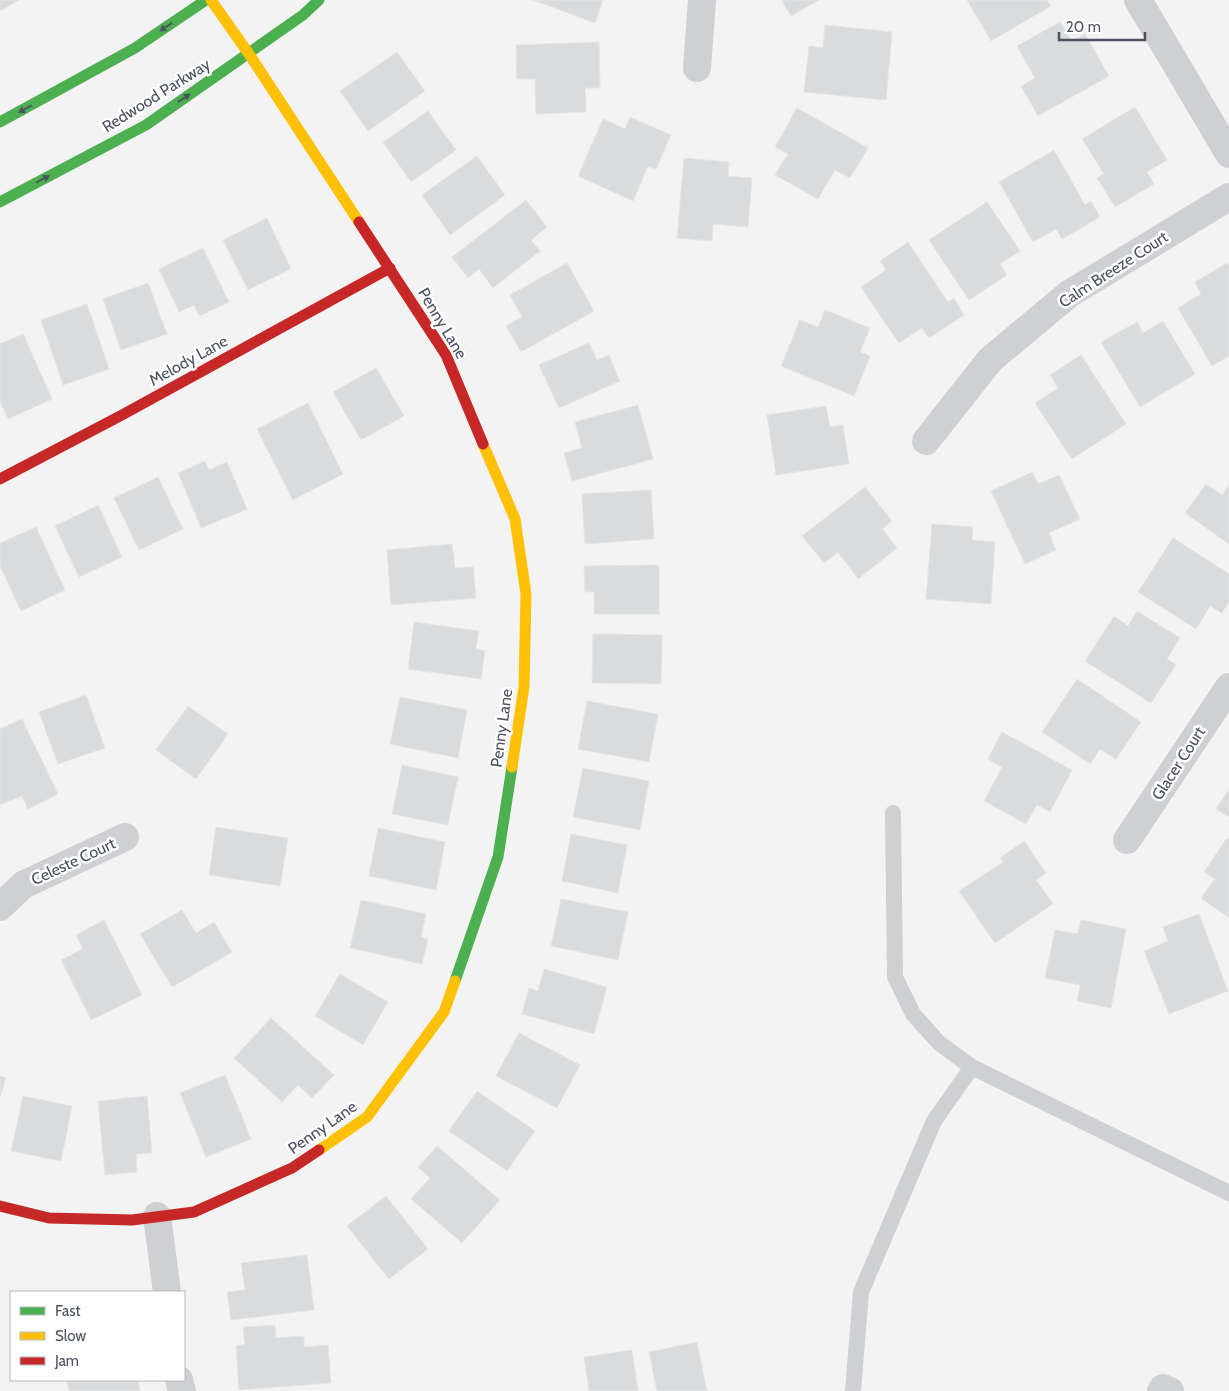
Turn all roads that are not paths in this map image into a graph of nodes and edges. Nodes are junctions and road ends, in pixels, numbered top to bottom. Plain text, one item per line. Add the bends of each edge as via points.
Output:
1 (206, 0) edge
2 (212, 0) edge
3 (319, 0) edge
4 (702, 0) edge
5 (1138, 0) edge
6 (249, 54) junction
7 (697, 68) dead end
8 (0, 122) edge
9 (1229, 154) edge
10 (1229, 197) edge
11 (0, 202) edge
12 (390, 268) junction
13 (926, 441) dead end
14 (0, 479) edge
15 (1229, 686) edge
16 (893, 813) dead end
17 (125, 837) dead end
18 (1127, 840) dead end
19 (0, 907) edge
20 (972, 1067) junction
21 (1229, 1193) edge
22 (0, 1206) edge
23 (157, 1216) junction
24 (167, 1291) edge
25 (853, 1391) edge

1 -> 8 street via 135,48
2 - 6 street, Penny Lane
3 - 6 street, Redwood Parkway
4 - 7 street
5 - 9 street
11 -> 6 street, Redwood Parkway via 146,125
6 - 12 street, Penny Lane
10 - 13 street, Calm Breeze Court via 1069,294 990,360
12 - 14 street, Melody Lane
12 - 23 street, Penny Lane via 446,355 515,519 526,594 524,687 498,857 444,1012 367,1116 292,1168 194,1212
15 - 18 street, Glacer Court
16 - 20 lane via 895,977 913,1014 939,1043
17 - 19 street, Celeste Court via 23,885
20 - 21 lane
20 - 25 lane via 934,1121 861,1292
22 - 23 street, Penny Lane via 49,1218 132,1220
23 - 24 street

